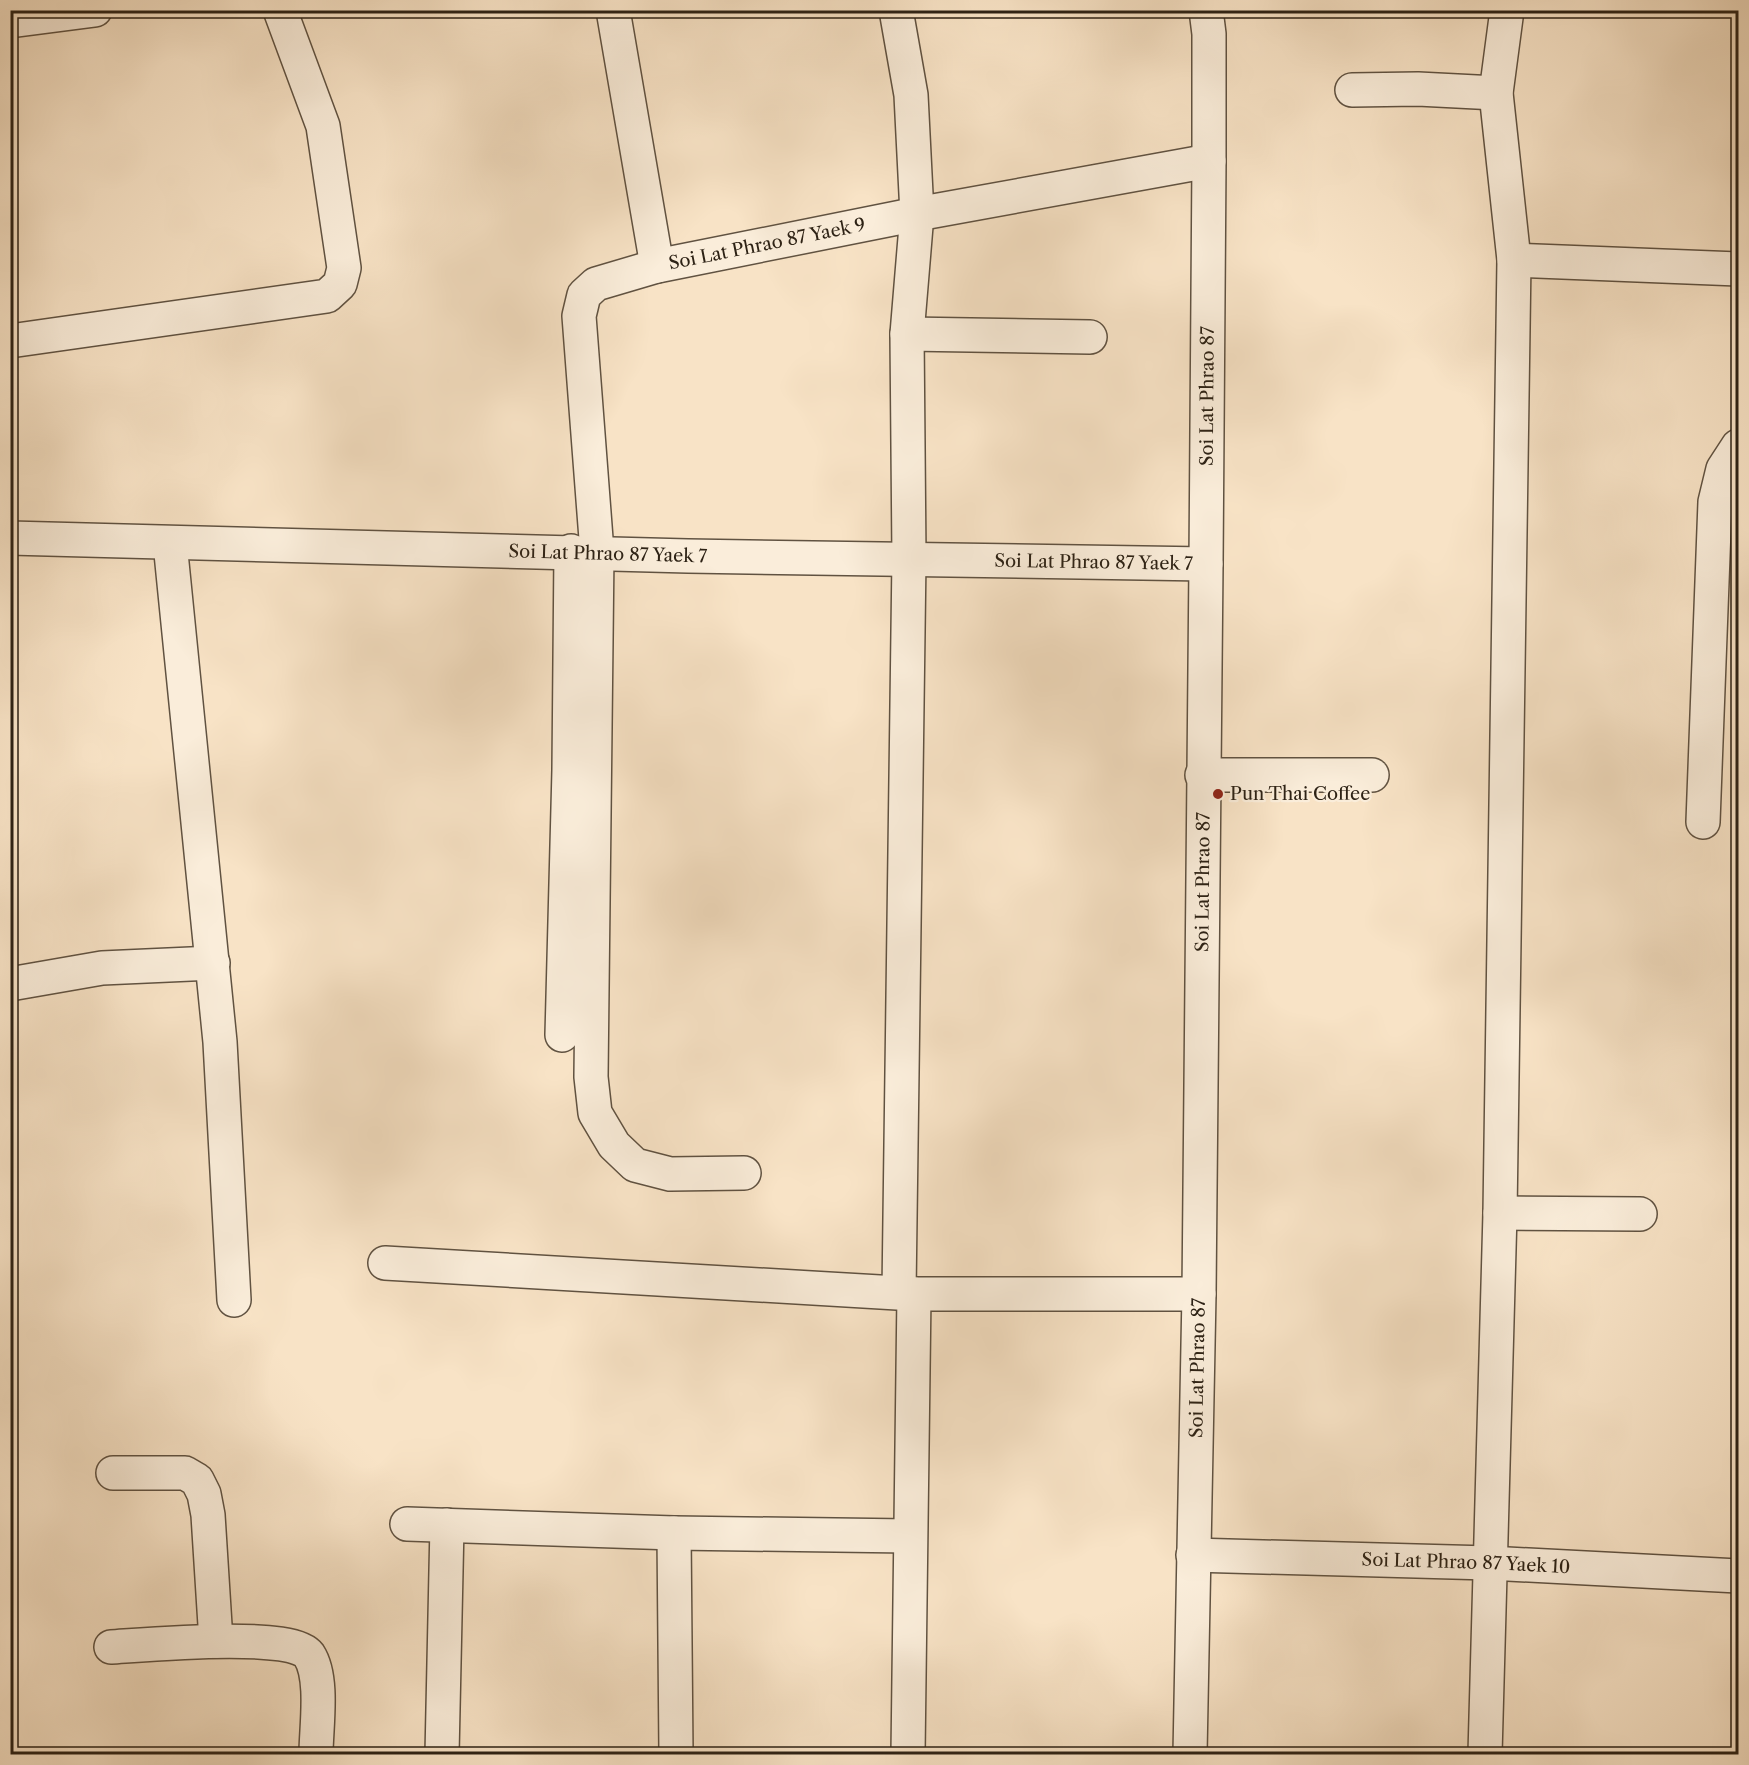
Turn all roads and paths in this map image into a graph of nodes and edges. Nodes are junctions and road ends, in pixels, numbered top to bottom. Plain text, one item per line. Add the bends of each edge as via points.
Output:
1 (94, 10) edge
2 (280, 10) edge
3 (613, 10) edge
4 (896, 10) edge
5 (1206, 10) edge
6 (1507, 10) edge
7 (10, 21) edge
8 (1352, 90) dead end
9 (1496, 93) junction
10 (1209, 161) junction
11 (917, 214) junction
12 (1514, 260) junction
13 (657, 266) junction
14 (1738, 269) edge
15 (907, 334) junction
16 (1090, 337) dead end
17 (10, 341) edge
18 (1738, 446) edge
19 (10, 538) edge
20 (170, 543) junction
21 (584, 551) junction
22 (909, 558) junction
23 (1206, 564) junction
24 (1372, 775) dead end
25 (1202, 776) junction
26 (1703, 822) dead end
27 (213, 963) junction
28 (10, 984) edge
29 (562, 1035) dead end
30 (744, 1173) dead end
31 (1500, 1213) junction
32 (1641, 1214) dead end
33 (385, 1263) dead end
34 (906, 1293) junction
35 (1199, 1294) junction
36 (234, 1300) dead end
37 (113, 1473) dead end
38 (407, 1524) dead end
39 (447, 1525) junction
40 (674, 1533) junction
41 (909, 1536) junction
42 (1193, 1555) junction
43 (1489, 1563) junction
44 (1738, 1576) edge
45 (216, 1641) junction
46 (111, 1647) dead end
47 (316, 1755) edge
48 (442, 1755) edge
49 (676, 1755) edge
50 (908, 1755) edge
51 (1190, 1755) edge
52 (1485, 1755) edge

1 - 7 street
2 - 17 street via 323,126 344,268 340,284 327,296
3 - 13 street
4 - 11 street via 911,95
5 - 10 street, Soi Lat Phrao 87
6 - 9 street
8 - 9 street
9 - 12 street
10 - 11 street, Soi Lat Phrao 87 Yaek 9
10 - 23 street, Soi Lat Phrao 87
11 - 13 street, Soi Lat Phrao 87 Yaek 9
11 - 15 street
12 - 14 street
12 - 31 street
13 - 21 street, Soi Lat Phrao 87 Yaek 9 via 596,285 584,295 579,316
15 - 16 street
15 - 22 street
18 - 26 street via 1723,469 1715,502
19 - 20 street, Soi Lat Phrao 87 Yaek 7
20 - 21 street, Soi Lat Phrao 87 Yaek 7
20 - 27 street
21 - 22 street, Soi Lat Phrao 87 Yaek 7
21 - 29 street via 569,770
21 - 30 street via 591,1077 595,1113 614,1145 635,1165 670,1174
22 - 23 street, Soi Lat Phrao 87 Yaek 7
22 - 34 street
23 - 25 street, Soi Lat Phrao 87
24 - 25 street
25 - 35 street, Soi Lat Phrao 87
27 - 28 street via 102,968
27 - 36 street
31 - 32 street
31 - 43 street
33 - 34 street
34 - 35 street
34 - 41 street
35 - 42 street, Soi Lat Phrao 87
37 - 45 street via 184,1473 197,1480 208,1515
38 - 39 street
39 - 40 street
39 - 48 street
40 - 41 street
40 - 49 street
41 - 50 street
42 - 43 street, Soi Lat Phrao 87 Yaek 10
42 - 51 street, Soi Lat Phrao 87
43 - 44 street, Soi Lat Phrao 87 Yaek 10
43 - 52 street
45 - 46 street
45 - 47 street via 289,1644 307,1652 314,1665 317,1688

